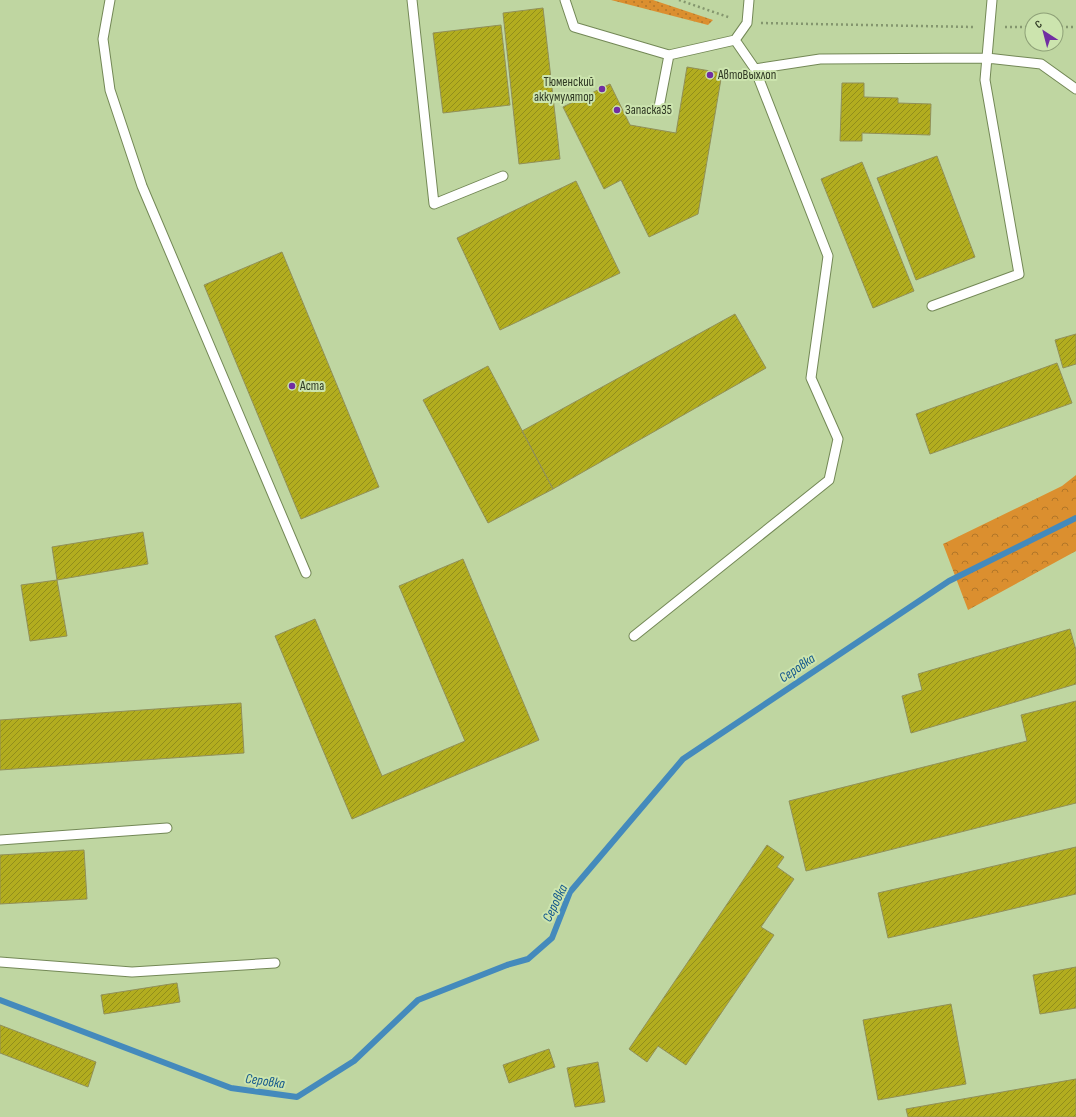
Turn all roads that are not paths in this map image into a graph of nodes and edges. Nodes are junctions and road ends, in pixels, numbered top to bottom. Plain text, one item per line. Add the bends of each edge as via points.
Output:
1 (110, 0) edge
2 (412, 0) edge
3 (565, 0) edge
4 (749, 0) edge
5 (992, 0) edge
6 (734, 40) junction
7 (669, 55) junction
8 (987, 58) junction
9 (755, 69) junction
10 (1076, 89) edge
11 (659, 107) dead end
12 (503, 176) dead end
13 (932, 306) dead end
14 (306, 573) dead end
15 (634, 636) dead end
16 (167, 828) dead end
17 (0, 840) edge
18 (0, 962) edge
19 (275, 963) dead end

1 - 14 lane via 103,39 110,90 142,186
2 - 12 lane via 434,204
3 - 7 lane via 574,27
4 - 6 lane via 747,23
5 - 8 lane
6 - 7 lane
6 - 9 lane
7 - 11 lane
8 - 9 lane via 820,58
8 - 10 lane via 1042,64
8 - 13 lane via 985,80 1019,274
9 - 15 lane via 828,256 811,378 838,438 829,480
16 - 17 lane
18 - 19 lane via 132,972

